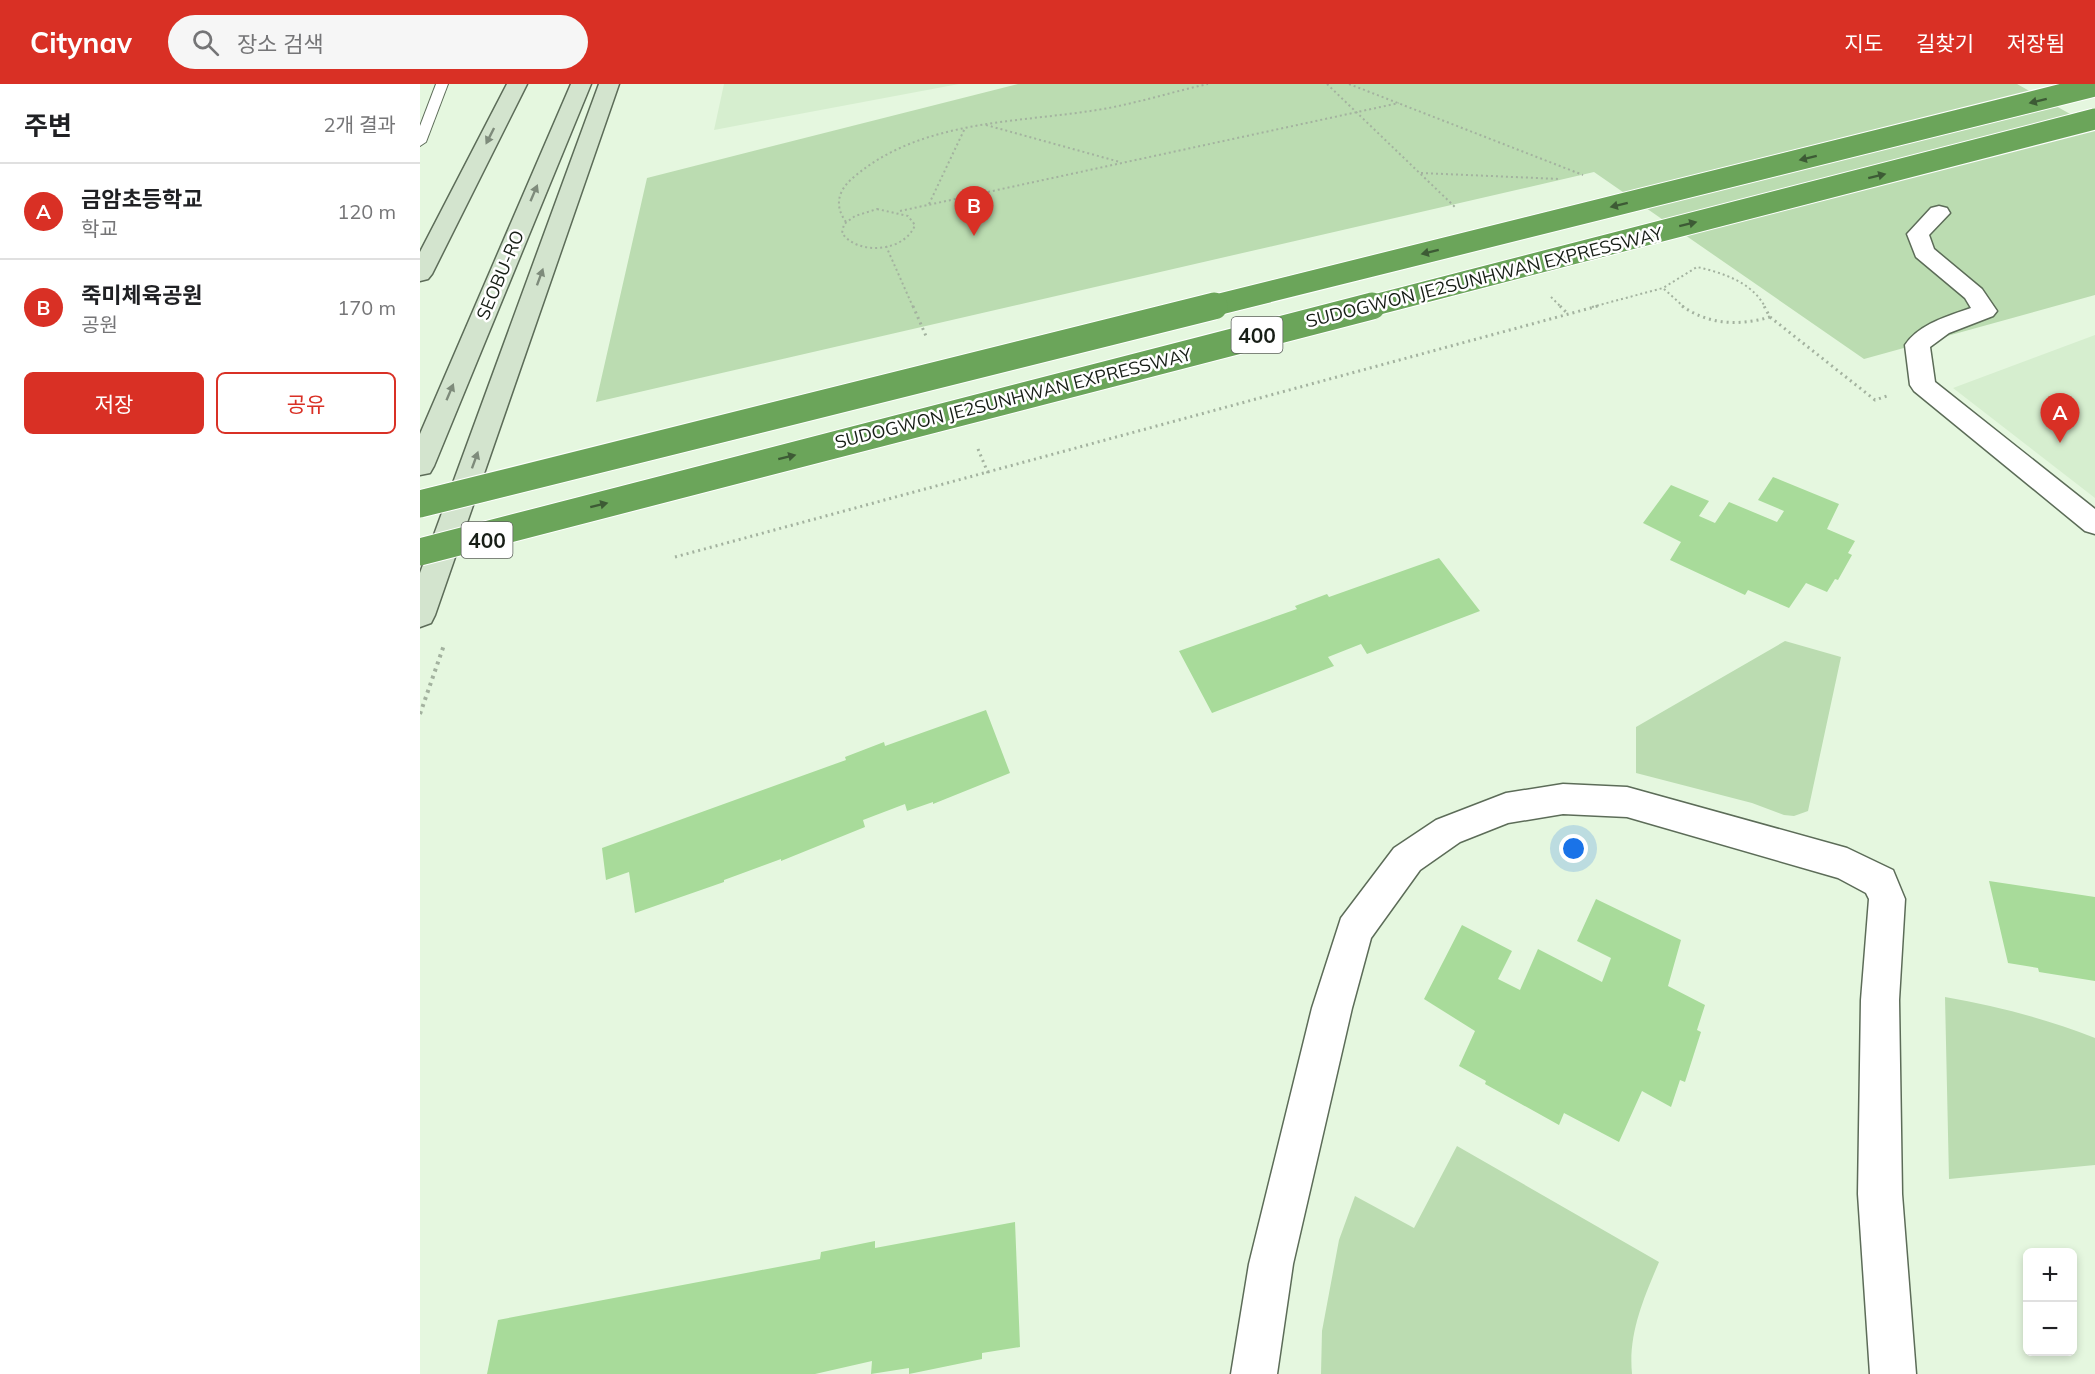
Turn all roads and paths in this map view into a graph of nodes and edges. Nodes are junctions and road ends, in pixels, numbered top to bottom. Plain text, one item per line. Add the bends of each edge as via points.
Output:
1 (442, 84) edge
2 (517, 84) edge
3 (581, 84) edge
4 (609, 84) edge
5 (1208, 84) edge
6 (1327, 84) edge
7 (1349, 84) edge
8 (2095, 86) edge
9 (1399, 103) junction
10 (1357, 113) junction
11 (2095, 119) edge
12 (982, 124) junction
13 (965, 128) junction
14 (420, 142) edge
15 (1122, 163) junction
16 (1420, 173) junction
17 (1588, 176) dead end
18 (1563, 179) dead end
19 (929, 204) junction
20 (900, 210) junction
21 (1939, 213) dead end
22 (1463, 214) dead end
23 (846, 222) junction
24 (420, 274) edge
25 (1663, 288) junction
26 (1550, 297) dead end
27 (1568, 313) junction
28 (1770, 317) junction
29 (1923, 385) junction
30 (420, 466) edge
31 (420, 504) edge
32 (554, 517) junction
33 (2095, 524) edge
34 (420, 552) edge
35 (675, 557) dead end
36 (420, 564) edge
37 (420, 615) edge
38 (1254, 1374) edge
39 (1893, 1374) edge

1 - 14 lane
2 -> 24 main road
30 -> 3 main road, SEOBU-RO
37 -> 4 main road
5 - 12 path via 1138,103
6 - 10 path
7 - 9 path
8 -> 31 highway, SUDOGWON JE2SUNHWAN EXPRESSWAY / 400, bridge
9 - 10 path
9 - 17 path
10 - 15 path
10 - 16 path
32 -> 11 highway, SUDOGWON JE2SUNHWAN EXPRESSWAY / 400, bridge
12 - 13 path
12 - 15 path
13 - 19 path
13 - 23 path via 901,148 853,176 838,198 838,213
15 - 19 path
16 - 18 path
16 - 22 path
19 - 20 path
20 - 23 path via 877,209
20 - 23 path via 913,219 914,225 906,238 886,246 862,248 845,241 842,229
21 - 29 street via 1918,234 1924,252 1974,294 1985,311 1940,328 1917,345
25 - 27 path
25 - 28 path via 1682,307 1707,319 1750,323
25 - 28 path via 1697,267 1718,271 1750,289
26 - 27 path
27 - 35 path
28 - 29 path via 1875,400
29 - 33 street
32 - 34 highway, SUDOGWON JE2SUNHWAN EXPRESSWAY / 400, bridge
32 - 36 highway, 400, bridge
38 - 39 street via 1271,1264 1354,930 1407,859 1448,831 1506,808 1563,799 1627,802 1848,864 1880,882 1887,899 1880,1000 1880,1194

